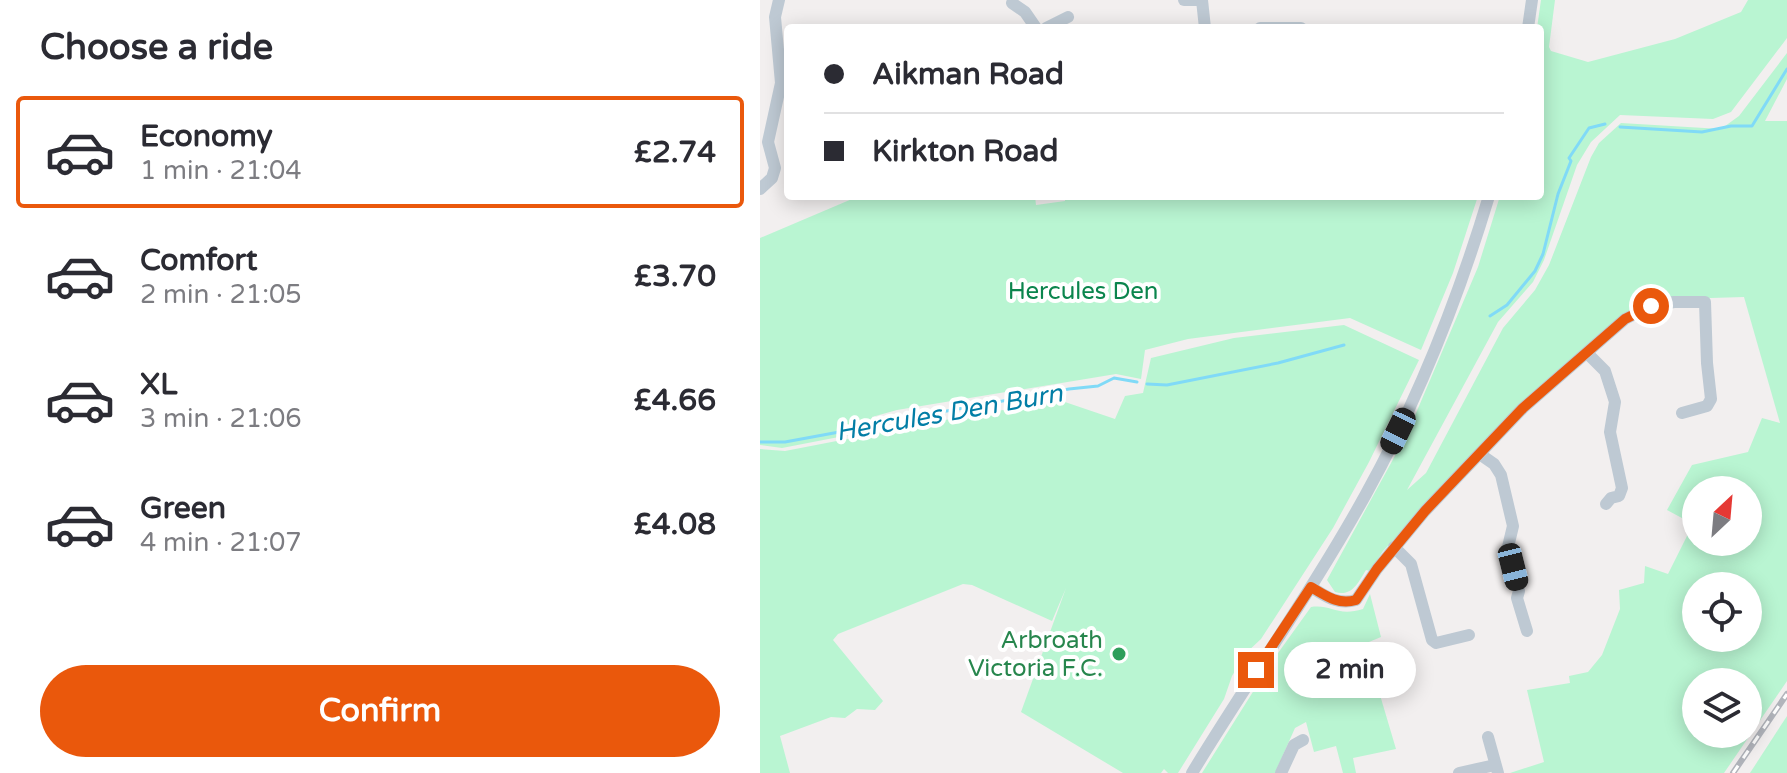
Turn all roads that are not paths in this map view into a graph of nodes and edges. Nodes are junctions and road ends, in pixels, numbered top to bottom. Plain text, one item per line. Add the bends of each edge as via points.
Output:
1 (779, 0) edge
2 (1184, 0) edge
3 (1202, 0) edge
4 (1532, 0) edge
5 (1012, 3) dead end
6 (1068, 17) dead end
7 (1033, 24) edge
8 (1054, 24) edge
9 (1205, 24) edge
10 (1529, 24) edge
11 (783, 42) edge
12 (784, 161) edge
13 (774, 162) junction
14 (760, 189) edge
15 (1488, 200) edge
16 (1587, 353) junction
17 (1682, 413) dead end
18 (1481, 455) junction
19 (1606, 504) dead end
20 (1394, 547) junction
21 (1311, 587) junction
22 (1527, 631) dead end
23 (1469, 635) dead end
24 (1488, 737) dead end
25 (1303, 740) dead end
26 (1496, 769) edge
27 (1454, 771) edge
28 (1192, 773) edge
29 (1281, 773) edge

1 - 11 street via 775,10
2 - 3 street
3 - 9 street
4 - 10 street
5 - 7 street
6 - 8 street
11 - 13 street via 781,83 768,142
12 - 13 street
13 - 14 street via 772,178
15 - 21 street via 1456,297 1398,431
16 - 17 street via 1625,319 1651,306 1705,302 1711,399 1707,406
16 - 18 street via 1523,408
16 - 19 street via 1605,371 1615,402 1610,432 1622,488
18 - 20 street
18 - 22 street via 1501,475 1513,526 1508,547
20 - 21 street via 1356,600 1331,600
20 - 23 street via 1411,564 1432,640
21 - 28 street
24 - 26 street
25 - 29 street via 1294,745
26 - 27 street

